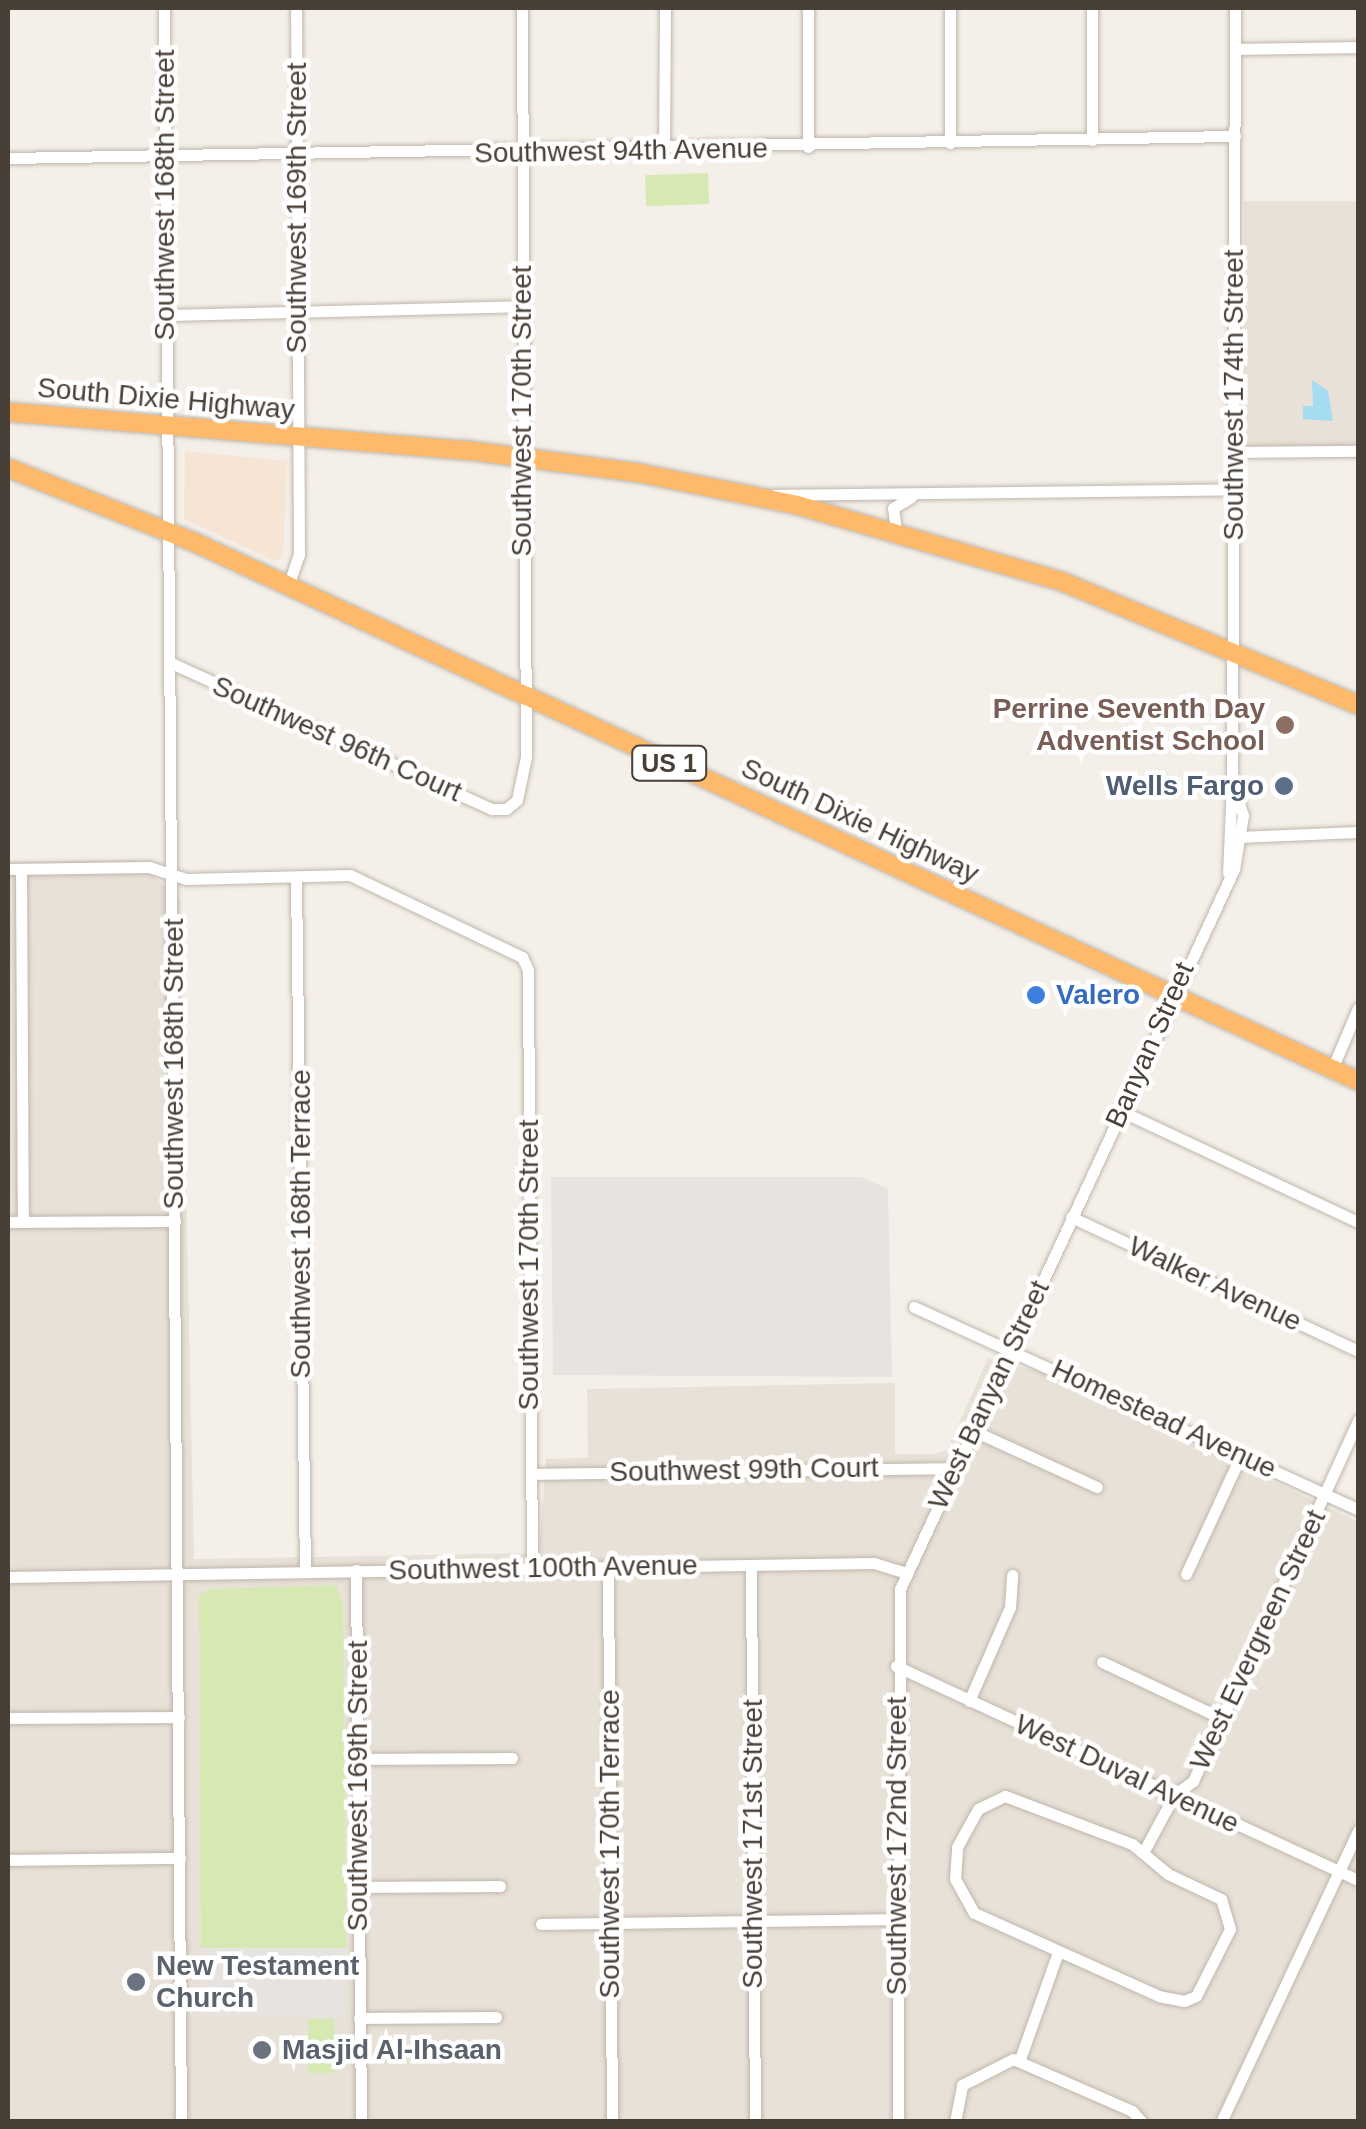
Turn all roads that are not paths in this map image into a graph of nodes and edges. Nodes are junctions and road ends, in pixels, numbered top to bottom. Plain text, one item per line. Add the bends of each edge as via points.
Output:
1 (164, 8) edge
2 (296, 8) edge
3 (522, 8) edge
4 (665, 8) edge
5 (808, 8) edge
6 (950, 8) edge
7 (1092, 8) edge
8 (1235, 8) edge
9 (1358, 46) edge
10 (1235, 49) junction
11 (1235, 136) junction
12 (1092, 140) junction
13 (950, 143) junction
14 (808, 147) junction
15 (664, 150) junction
16 (523, 152) junction
17 (166, 156) junction
18 (296, 156) junction
19 (8, 158) edge
20 (523, 306) junction
21 (299, 312) junction
22 (165, 315) junction
23 (8, 412) edge
24 (166, 430) junction
25 (298, 438) junction
26 (1358, 451) edge
27 (1234, 452) junction
28 (523, 457) junction
29 (8, 468) edge
30 (1234, 489) junction
31 (918, 494) junction
32 (754, 496) junction
33 (166, 530) junction
34 (896, 531) junction
35 (288, 586) junction
36 (1233, 649) junction
37 (169, 662) junction
38 (524, 695) junction
39 (1358, 705) edge
40 (1232, 783) junction
41 (506, 809) joint
42 (1358, 832) edge
43 (1242, 836) junction
44 (1226, 838) junction
45 (14, 869) edge
46 (1228, 873) junction
47 (173, 875) junction
48 (296, 878) junction
49 (1172, 995) junction
50 (1358, 1008) edge
51 (1332, 1069) junction
52 (1358, 1081) edge
53 (1121, 1111) junction
54 (1071, 1217) junction
55 (175, 1221) junction
56 (8, 1222) edge
57 (24, 1222) junction
58 (1358, 1222) edge
59 (914, 1307) dead end
60 (1010, 1349) junction
61 (1358, 1351) edge
62 (1358, 1422) edge
63 (974, 1431) junction
64 (1242, 1455) junction
65 (957, 1468) junction
66 (531, 1474) junction
67 (1097, 1487) dead end
68 (1325, 1494) junction
69 (1358, 1509) edge
70 (532, 1566) junction
71 (608, 1566) junction
72 (751, 1566) junction
73 (356, 1570) junction
74 (305, 1571) junction
75 (907, 1573) junction
76 (177, 1574) junction
77 (1186, 1574) dead end
78 (1012, 1575) dead end
79 (8, 1577) edge
80 (1102, 1662) dead end
81 (896, 1666) junction
82 (968, 1701) junction
83 (179, 1717) junction
84 (8, 1718) edge
85 (1223, 1719) junction
86 (512, 1758) dead end
87 (357, 1759) junction
88 (1174, 1795) junction
89 (1358, 1831) edge
90 (1144, 1851) junction
91 (180, 1858) junction
92 (8, 1860) edge
93 (1338, 1872) junction
94 (1358, 1880) edge
95 (500, 1886) dead end
96 (358, 1888) junction
97 (898, 1919) junction
98 (754, 1922) junction
99 (541, 1924) dead end
100 (610, 1924) junction
101 (1058, 1952) junction
102 (496, 2017) dead end
103 (360, 2018) junction
104 (1020, 2060) junction
105 (181, 2122) edge
106 (360, 2122) edge
107 (612, 2122) edge
108 (755, 2122) edge
109 (898, 2122) edge
110 (954, 2122) edge
111 (1142, 2122) edge
112 (1221, 2122) edge

1 - 17 street, Southwest 168th Street
2 - 18 street, Southwest 169th Street
3 - 16 street, Southwest 170th Street
4 - 15 street
5 - 14 street
6 - 13 street
7 - 12 street
8 - 10 street, Southwest 174th Street
9 - 10 street
10 - 11 street, Southwest 174th Street
11 - 12 street, Southwest 94th Avenue
11 - 27 street, Southwest 174th Street
12 - 13 street, Southwest 94th Avenue
13 - 14 street, Southwest 94th Avenue
14 - 15 street, Southwest 94th Avenue
15 - 16 street, Southwest 94th Avenue
16 - 18 street, Southwest 94th Avenue
16 - 20 street, Southwest 170th Street
17 - 18 street, Southwest 94th Avenue
17 - 19 street, Southwest 94th Avenue
17 - 22 street, Southwest 168th Street
18 - 21 street, Southwest 169th Street
20 - 21 street
20 - 28 street, Southwest 170th Street
21 - 22 street
21 - 25 street, Southwest 169th Street
22 - 24 street, Southwest 168th Street
23 - 24 highway, South Dixie Highway
24 - 25 highway, South Dixie Highway
24 - 33 street, Southwest 168th Street
25 - 28 highway, South Dixie Highway
25 - 35 street, Southwest 169th Street via 298,560
26 - 27 street
27 - 30 street, Southwest 174th Street
28 - 32 highway, South Dixie Highway
28 - 38 street, Southwest 170th Street
29 - 33 highway, South Dixie Highway / US 1
30 - 31 street
30 - 36 street, Southwest 174th Street
31 - 32 street
31 - 34 street via 893,508
32 - 34 highway, South Dixie Highway
33 - 35 highway, South Dixie Highway / US 1
33 - 37 street, Southwest 168th Street
34 - 36 highway, South Dixie Highway via 1063,582
35 - 38 highway, South Dixie Highway / US 1
36 - 39 highway, South Dixie Highway
36 - 40 street, Southwest 174th Street
37 - 41 street, Southwest 96th Court via 485,806
37 - 47 street, Southwest 168th Street
38 - 41 street, Southwest 170th Street via 526,757 517,800
38 - 49 highway, South Dixie Highway / US 1
40 - 43 street, Banyan Street via 1242,804
40 - 44 street, Banyan Street
42 - 43 street
43 - 44 street
43 - 46 street, Banyan Street
44 - 46 street, Banyan Street
45 - 47 street via 150,867
45 - 57 street
46 - 49 street, Banyan Street
47 - 48 street
47 - 55 street, Southwest 168th Street
48 - 66 street, Southwest 170th Street via 365,880 513,949 526,964
48 - 74 street, Southwest 168th Terrace
49 - 51 highway, South Dixie Highway / US 1
49 - 53 street, Banyan Street
50 - 51 street
51 - 52 highway, South Dixie Highway / US 1
53 - 54 street, Banyan Street
53 - 58 street
54 - 60 street, West Banyan Street
54 - 61 street, Walker Avenue
55 - 57 street
55 - 76 street, Southwest 168th Street
56 - 57 street
59 - 60 street, Homestead Avenue
60 - 63 street, West Banyan Street
60 - 64 street, Homestead Avenue
62 - 68 street, West Evergreen Street
63 - 65 street, West Banyan Street
63 - 67 street
64 - 68 street, Homestead Avenue
64 - 77 street
65 - 66 street, Southwest 99th Court
65 - 75 street, West Banyan Street
66 - 70 street, Southwest 170th Street
68 - 69 street, Homestead Avenue
68 - 85 street, West Evergreen Street
70 - 71 street, Southwest 100th Avenue
70 - 73 street, Southwest 100th Avenue
71 - 72 street, Southwest 100th Avenue
71 - 100 street, Southwest 170th Terrace
72 - 75 street, Southwest 100th Avenue via 874,1563
72 - 98 street, Southwest 171st Street
73 - 74 street, Southwest 100th Avenue
73 - 87 street, Southwest 169th Street
74 - 76 street, Southwest 100th Avenue
75 - 81 street, Southwest 172nd Street via 898,1600
76 - 79 street, Southwest 100th Avenue
76 - 83 street, Southwest 168th Street
78 - 82 street via 1010,1607
80 - 85 street
81 - 82 street, West Duval Avenue
81 - 97 street, Southwest 172nd Street
82 - 88 street, West Duval Avenue
83 - 84 street
83 - 91 street, Southwest 168th Street
85 - 88 street, West Evergreen Street via 1193,1781
86 - 87 street
87 - 96 street, Southwest 169th Street
88 - 90 street, West Evergreen Street
88 - 93 street, West Duval Avenue
89 - 93 street
90 - 101 street via 1168,1874 1222,1899 1231,1914 1226,1943 1201,1991 1188,2000 1166,1999
90 - 101 street via 1013,1796 986,1803 970,1818 955,1857 964,1901 984,1921
91 - 92 street
91 - 105 street, Southwest 168th Street
93 - 94 street, West Duval Avenue
93 - 112 street
95 - 96 street
96 - 103 street, Southwest 169th Street
97 - 98 street
97 - 109 street, Southwest 172nd Street
98 - 100 street
98 - 108 street, Southwest 171st Street
99 - 100 street
100 - 107 street, Southwest 170th Terrace
101 - 104 street
102 - 103 street
103 - 106 street, Southwest 169th Street
104 - 110 street via 992,2066 962,2085
104 - 111 street

